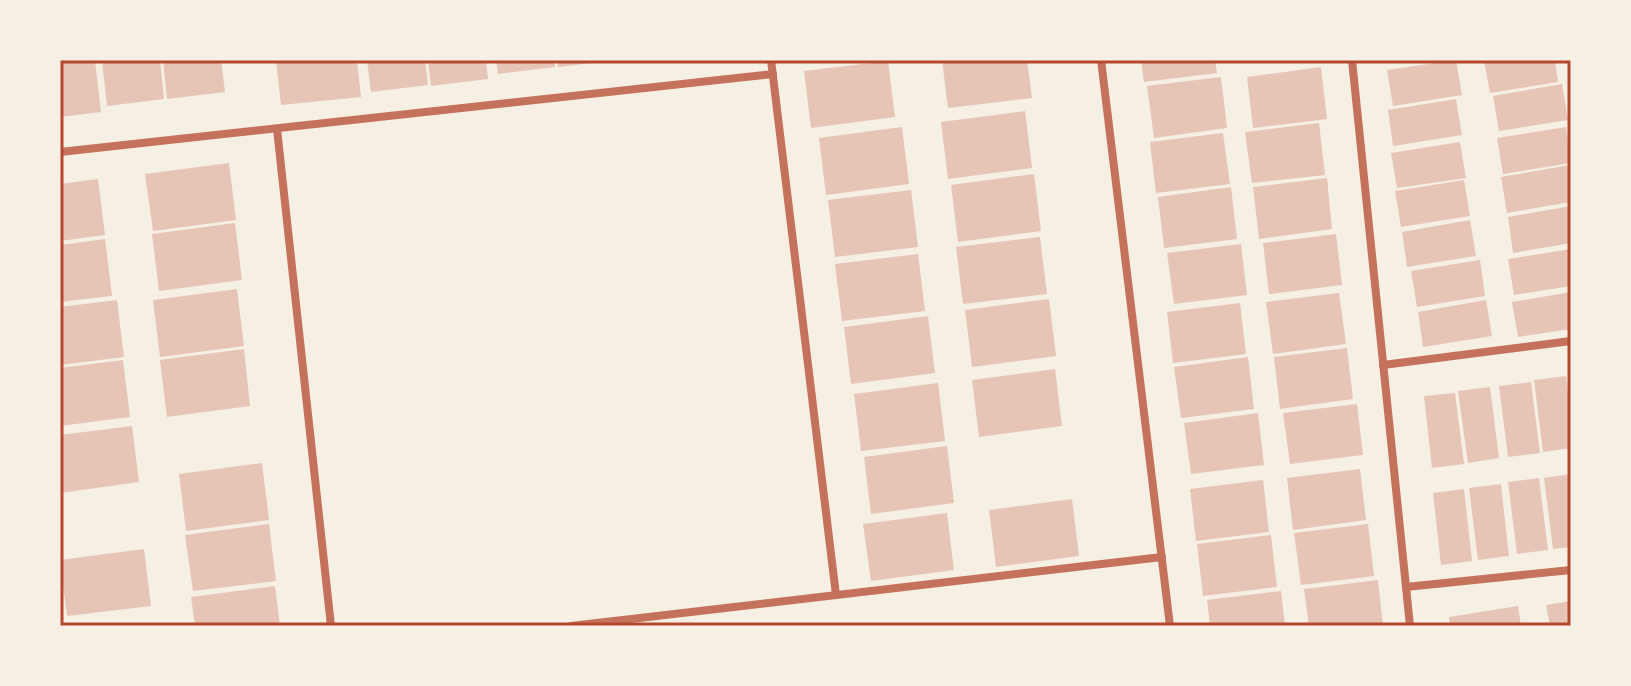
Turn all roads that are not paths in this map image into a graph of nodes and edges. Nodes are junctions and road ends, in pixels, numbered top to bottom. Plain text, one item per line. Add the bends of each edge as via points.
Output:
1 (771, 60) edge
2 (1101, 60) edge
3 (1352, 60) edge
4 (773, 74) junction
5 (277, 129) junction
6 (60, 152) edge
7 (1571, 341) edge
8 (1383, 365) junction
9 (1162, 557) junction
10 (1571, 570) edge
11 (1406, 587) junction
12 (836, 595) junction
13 (331, 626) edge
14 (571, 626) edge
15 (1170, 626) edge
16 (1410, 626) edge

1 - 4 street
2 - 9 street
3 - 8 street
4 - 5 street
4 - 12 street
5 - 6 street
5 - 13 street
7 - 8 street
8 - 11 street
9 - 12 street
9 - 15 street
10 - 11 street
11 - 16 street
12 - 14 street

